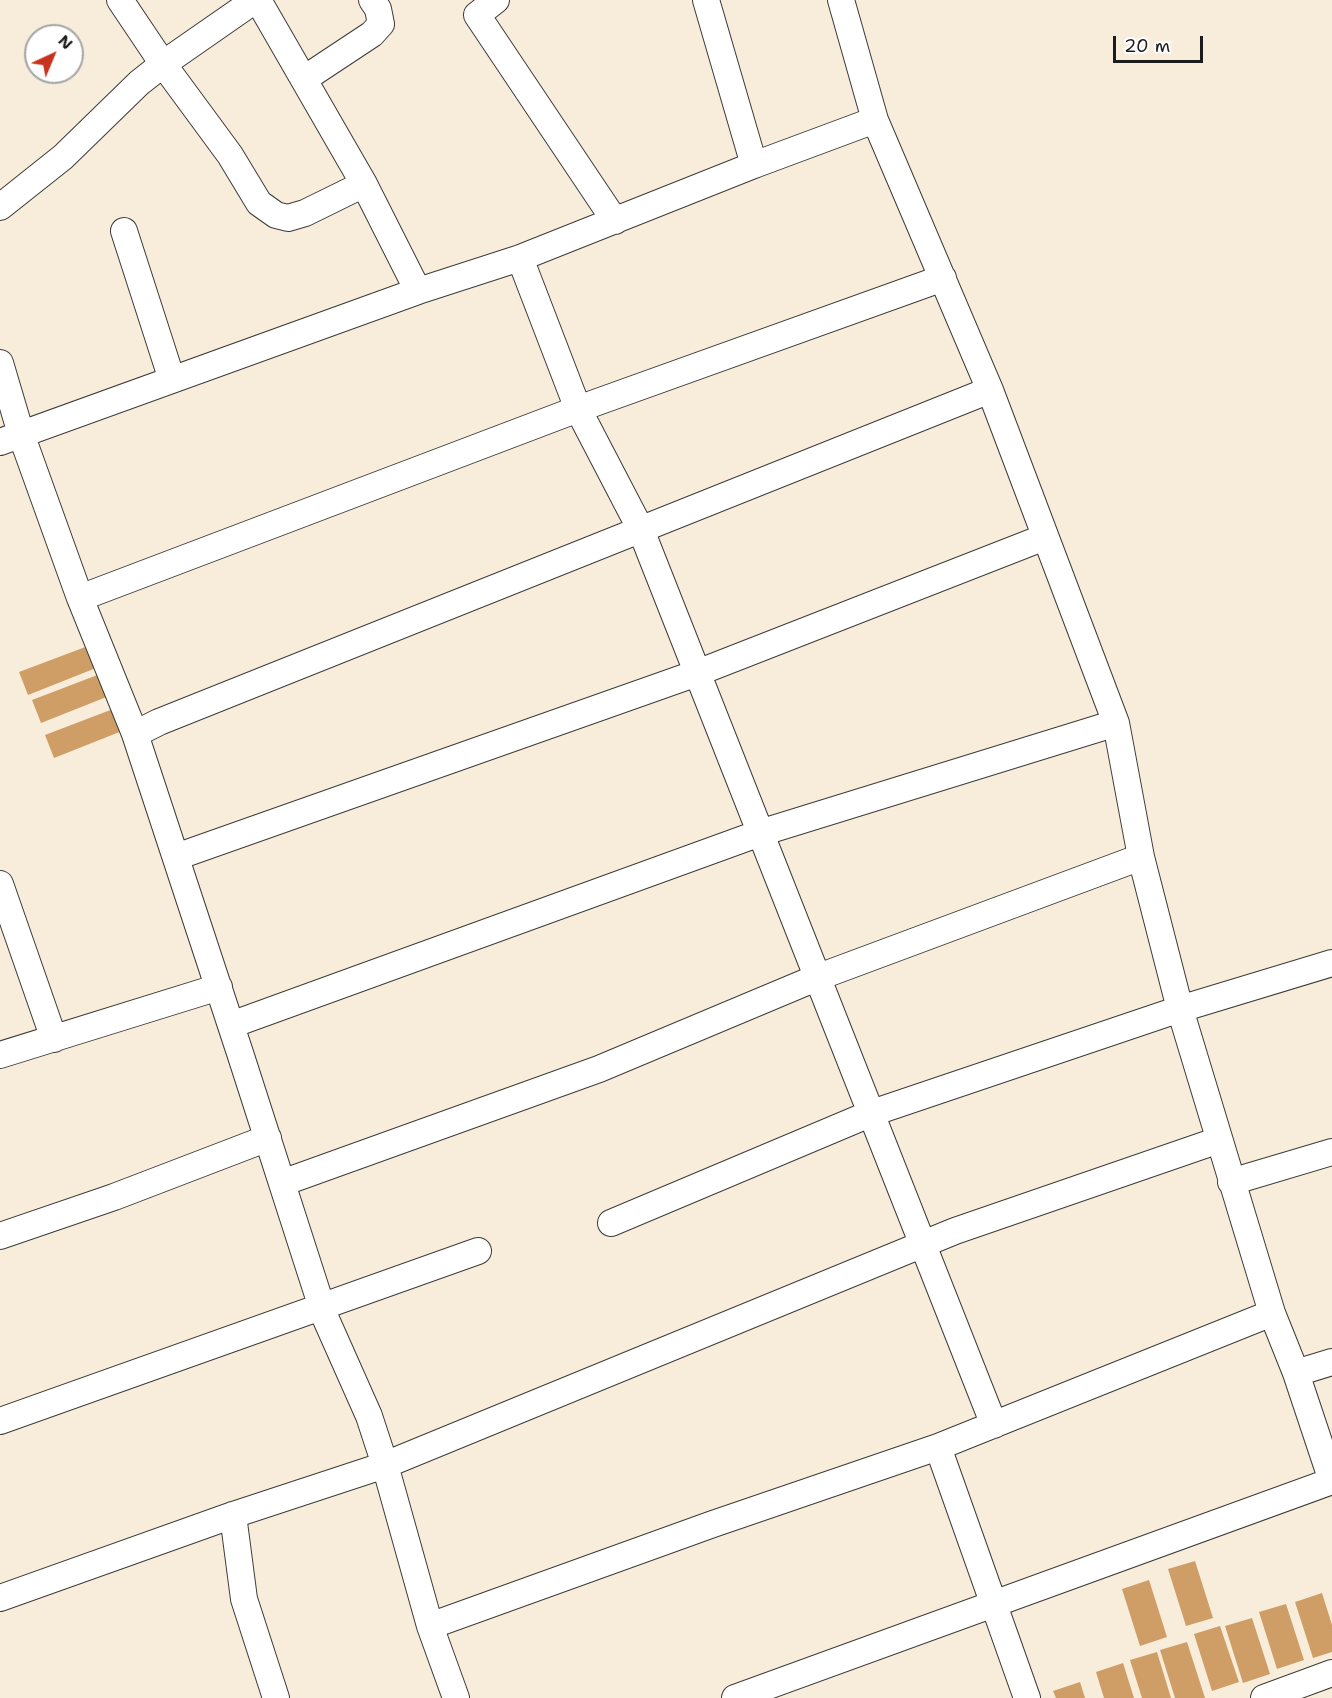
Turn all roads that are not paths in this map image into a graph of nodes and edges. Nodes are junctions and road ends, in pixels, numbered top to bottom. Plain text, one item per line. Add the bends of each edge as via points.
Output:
1 (120, 0) edge
2 (257, 0) edge
3 (372, 0) edge
4 (496, 0) edge
5 (706, 0) edge
6 (841, 0) edge
7 (163, 64) junction
8 (304, 79) junction
9 (875, 120) junction
10 (754, 165) junction
11 (364, 184) junction
12 (0, 207) edge
13 (615, 220) junction
14 (124, 231) dead end
15 (520, 258) junction
16 (942, 278) junction
17 (418, 291) junction
18 (0, 363) edge
19 (172, 380) junction
20 (990, 390) junction
21 (578, 409) junction
22 (11, 438) edge
23 (641, 530) junction
24 (1045, 537) junction
25 (80, 598) junction
26 (697, 673) junction
27 (1116, 723) junction
28 (135, 734) junction
29 (760, 833) junction
30 (176, 857) junction
31 (1141, 857) junction
32 (0, 884) edge
33 (1332, 963) edge
34 (816, 978) junction
35 (219, 987) junction
36 (1180, 1009) junction
37 (231, 1025) junction
38 (54, 1039) junction
39 (0, 1055) edge
40 (872, 1113) junction
41 (268, 1138) junction
42 (1219, 1140) junction
43 (1332, 1152) edge
44 (1231, 1182) junction
45 (282, 1183) junction
46 (611, 1223) dead end
47 (0, 1236) edge
48 (922, 1246) junction
49 (478, 1251) dead end
50 (321, 1306) junction
51 (1272, 1313) junction
52 (1332, 1362) edge
53 (1296, 1372) junction
54 (0, 1421) edge
55 (994, 1425) junction
56 (938, 1447) junction
57 (386, 1465) junction
58 (1332, 1481) edge
59 (233, 1515) junction
60 (0, 1598) edge
61 (993, 1604) junction
62 (430, 1626) junction
63 (1332, 1673) edge
64 (276, 1698) edge
65 (456, 1698) edge
66 (735, 1698) edge
67 (1027, 1698) edge
68 (1264, 1698) edge

1 - 7 street
2 - 7 street
2 - 8 street
3 - 8 street via 381,24 377,29
4 - 13 street via 477,15
5 - 10 street
6 - 9 street
7 - 11 street via 230,155 259,203 276,215 288,219
7 - 12 street via 63,158
8 - 11 street
9 - 10 street
9 - 16 street
10 - 13 street
11 - 17 street
13 - 15 street
14 - 19 street
15 - 17 street
15 - 21 street
16 - 20 street
16 - 21 street
17 - 19 street
18 - 22 street
19 - 22 street
20 - 23 street
20 - 24 street
21 - 23 street
21 - 25 street
22 - 25 street
23 - 26 street
23 - 28 street
24 - 26 street
24 - 27 street
25 - 28 street
26 - 29 street
26 - 30 street
27 - 29 street
27 - 31 street
28 - 30 street
29 - 34 street
29 - 37 street
30 - 35 street
31 - 34 street
31 - 36 street
32 - 38 street
33 - 36 street
34 - 40 street
34 - 45 street via 599,1069
35 - 37 street
35 - 38 street
36 - 40 street
36 - 42 street
37 - 41 street
38 - 39 street
40 - 46 street
40 - 48 street
41 - 45 street
41 - 47 street
42 - 44 street
42 - 48 street via 955,1231
43 - 44 street
44 - 51 street
45 - 50 street
48 - 55 street
48 - 57 street
49 - 50 street
50 - 54 street
50 - 57 street
51 - 53 street
51 - 55 street
52 - 53 street
53 - 58 street
55 - 56 street
56 - 61 street
56 - 62 street
57 - 59 street
57 - 62 street
58 - 61 street
59 - 60 street
59 - 64 street via 244,1599
61 - 66 street
61 - 67 street
62 - 65 street
63 - 68 street

